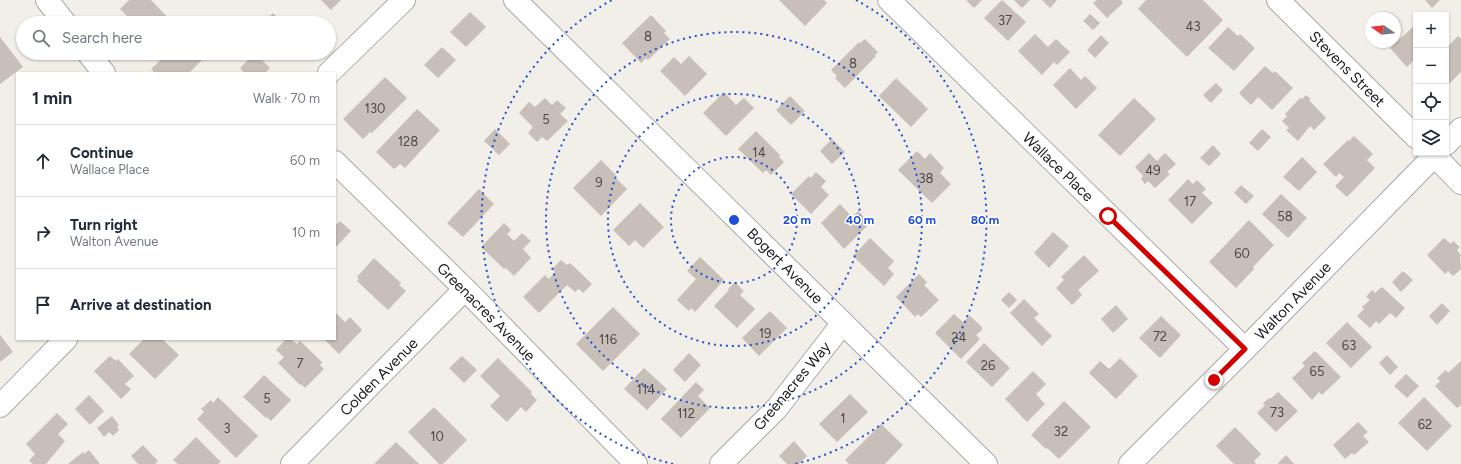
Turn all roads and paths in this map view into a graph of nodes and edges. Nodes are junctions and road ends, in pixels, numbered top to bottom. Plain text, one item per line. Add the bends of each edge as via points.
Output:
1 (47, 0) edge
2 (404, 0) edge
3 (515, 0) edge
4 (888, 0) edge
5 (1278, 0) edge
6 (60, 16) edge
7 (94, 60) edge
8 (103, 72) edge
9 (330, 72) edge
10 (1461, 129) edge
11 (1413, 135) edge
12 (1449, 140) edge
13 (1433, 156) edge
14 (1440, 156) edge
15 (336, 163) edge
16 (1461, 183) edge
17 (465, 289) junction
18 (843, 323) junction
19 (65, 340) edge
20 (1245, 349) junction
21 (0, 406) edge
22 (296, 463) edge
23 (636, 464) edge
24 (721, 464) edge
25 (986, 464) edge
26 (1130, 464) edge

1 - 6 street
2 - 9 street
3 - 18 street, Bogert Avenue
4 - 20 street, Wallace Place
5 - 11 street, Stevens Street
7 - 8 street
10 - 12 street, Walton Avenue
13 - 20 street, Walton Avenue
14 - 16 street
15 - 17 street, Greenacres Avenue
17 - 22 street, Colden Avenue
17 - 23 street, Greenacres Avenue
18 - 24 street, Greenacres Way via 777,408
18 - 25 street, Bogert Avenue
19 - 21 street
20 - 26 street, Walton Avenue

